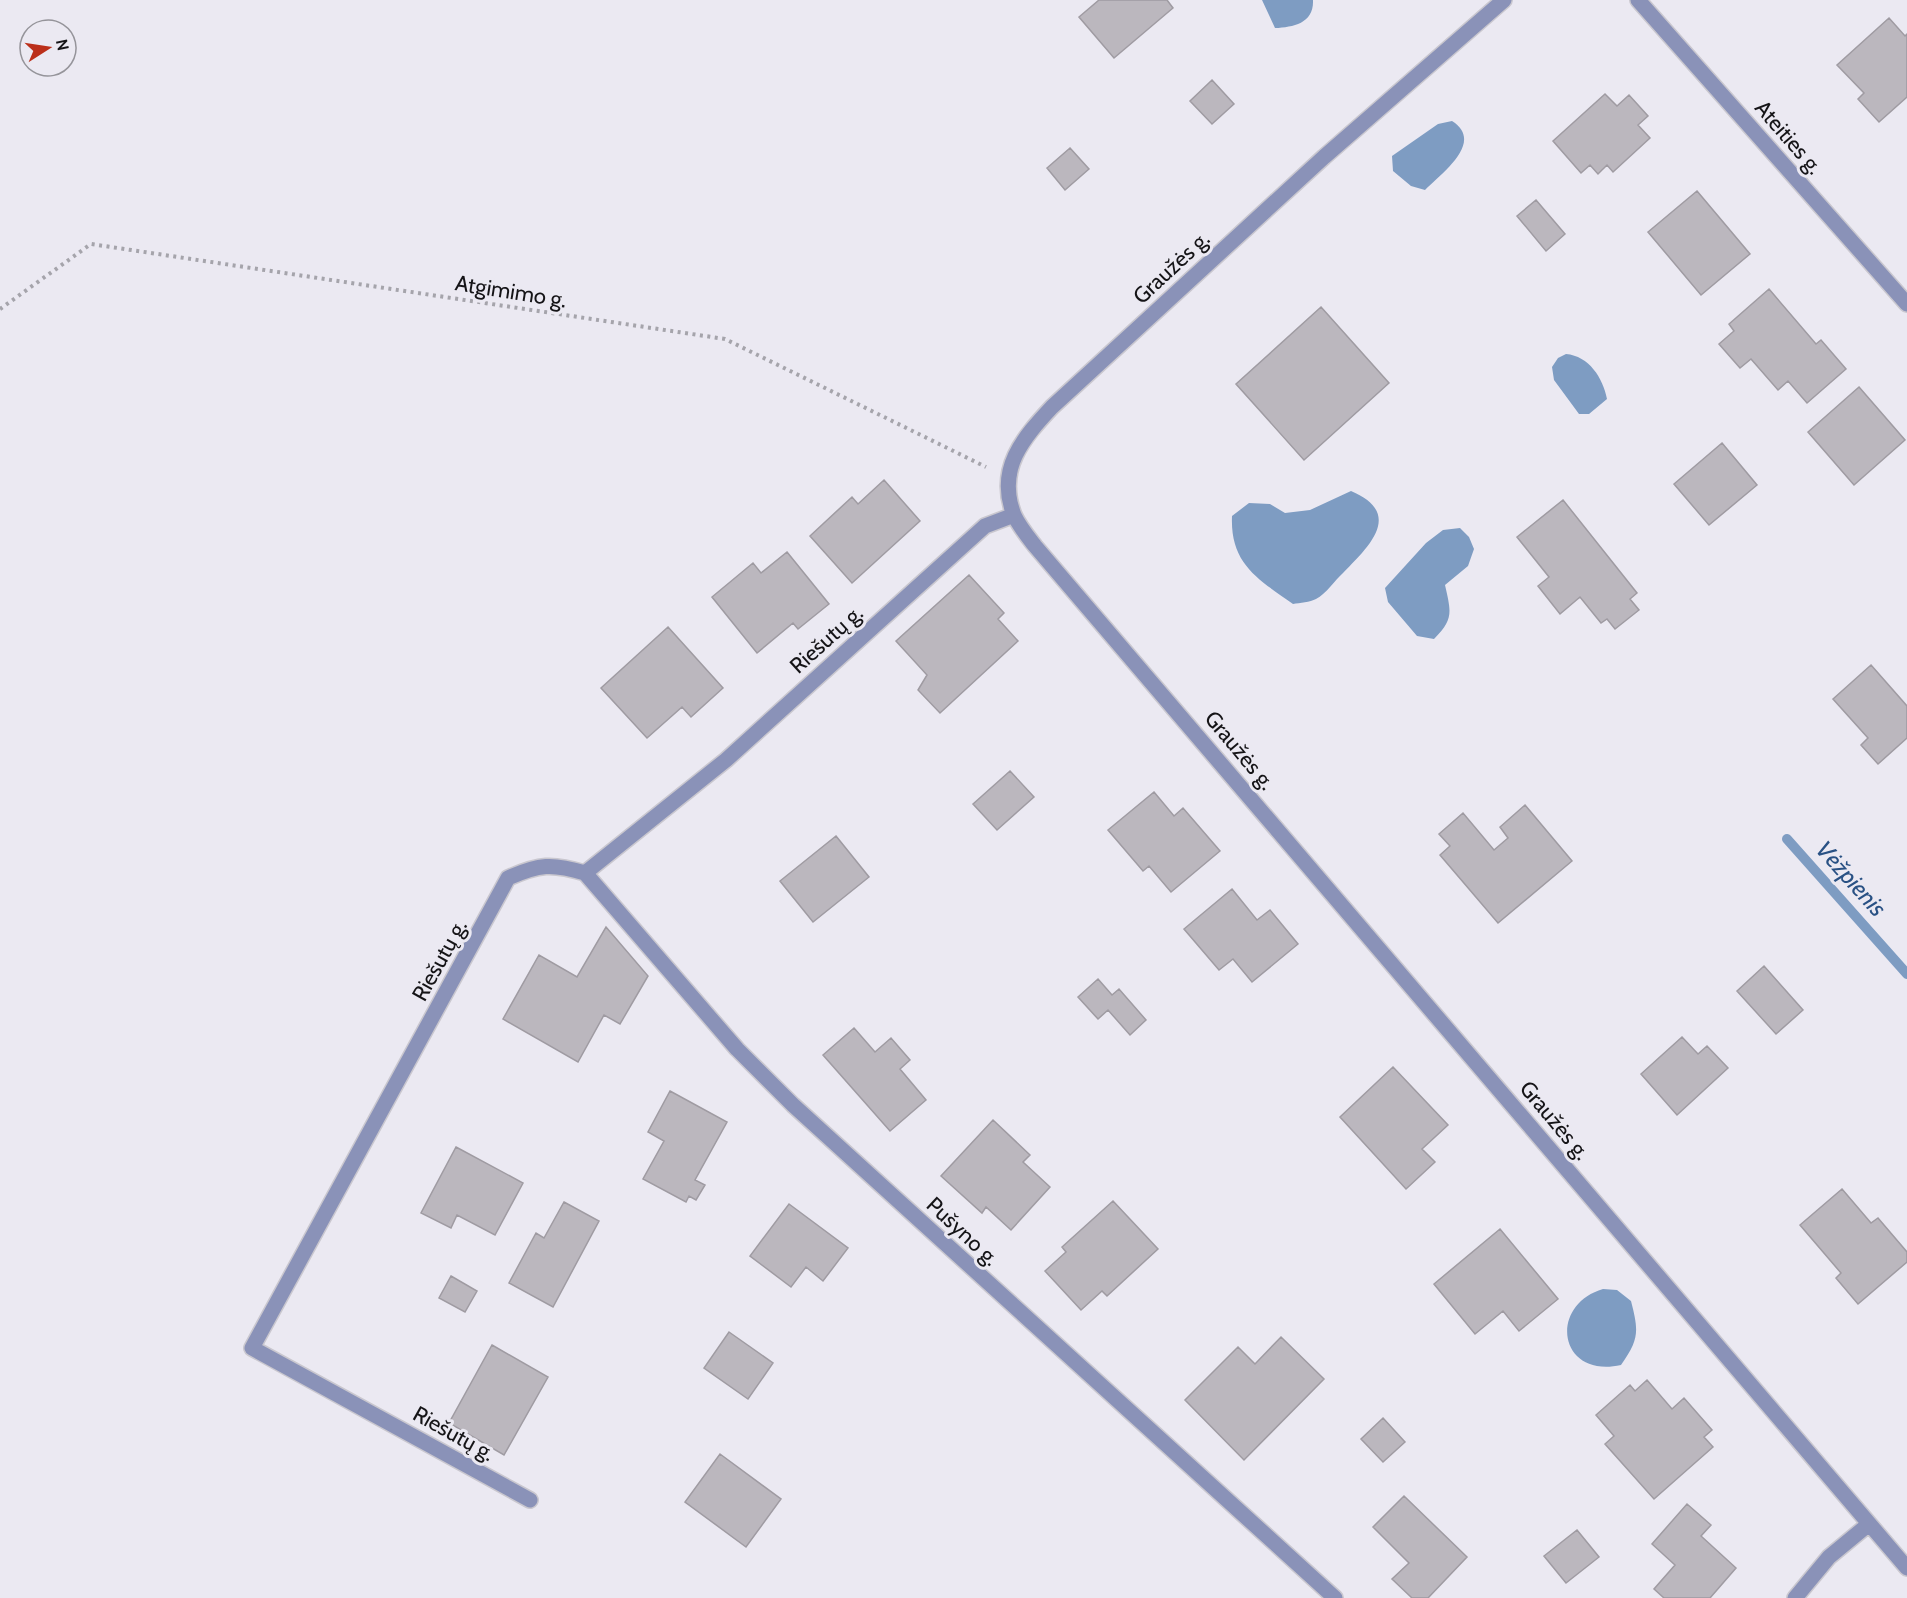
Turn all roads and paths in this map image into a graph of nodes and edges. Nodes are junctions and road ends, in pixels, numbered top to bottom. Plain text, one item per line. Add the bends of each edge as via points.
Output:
1 (1504, 0) edge
2 (1638, 0) edge
3 (1907, 304) edge
4 (0, 309) edge
5 (1008, 477) junction
6 (1014, 514) junction
7 (585, 873) junction
8 (530, 1500) dead end
9 (1869, 1524) junction
10 (1907, 1568) edge
11 (1335, 1598) edge
12 (1795, 1598) edge

1 - 5 street, Graužės g. via 1324,157 1052,407 1025,437
2 - 3 street, Ateities g.
4 - 5 path, Atgimimo g. via 91,244 725,339
5 - 6 street, Graužės g.
6 - 7 street, Riešutų g. via 985,526 726,760
6 - 9 street, Graužės g. via 1042,555
7 - 8 street, Riešutų g. via 558,865 532,867 508,878 252,1348
7 - 11 street, Pušyno g. via 737,1049 793,1105
9 - 10 street, Graužės g.
9 - 12 street via 1829,1557

